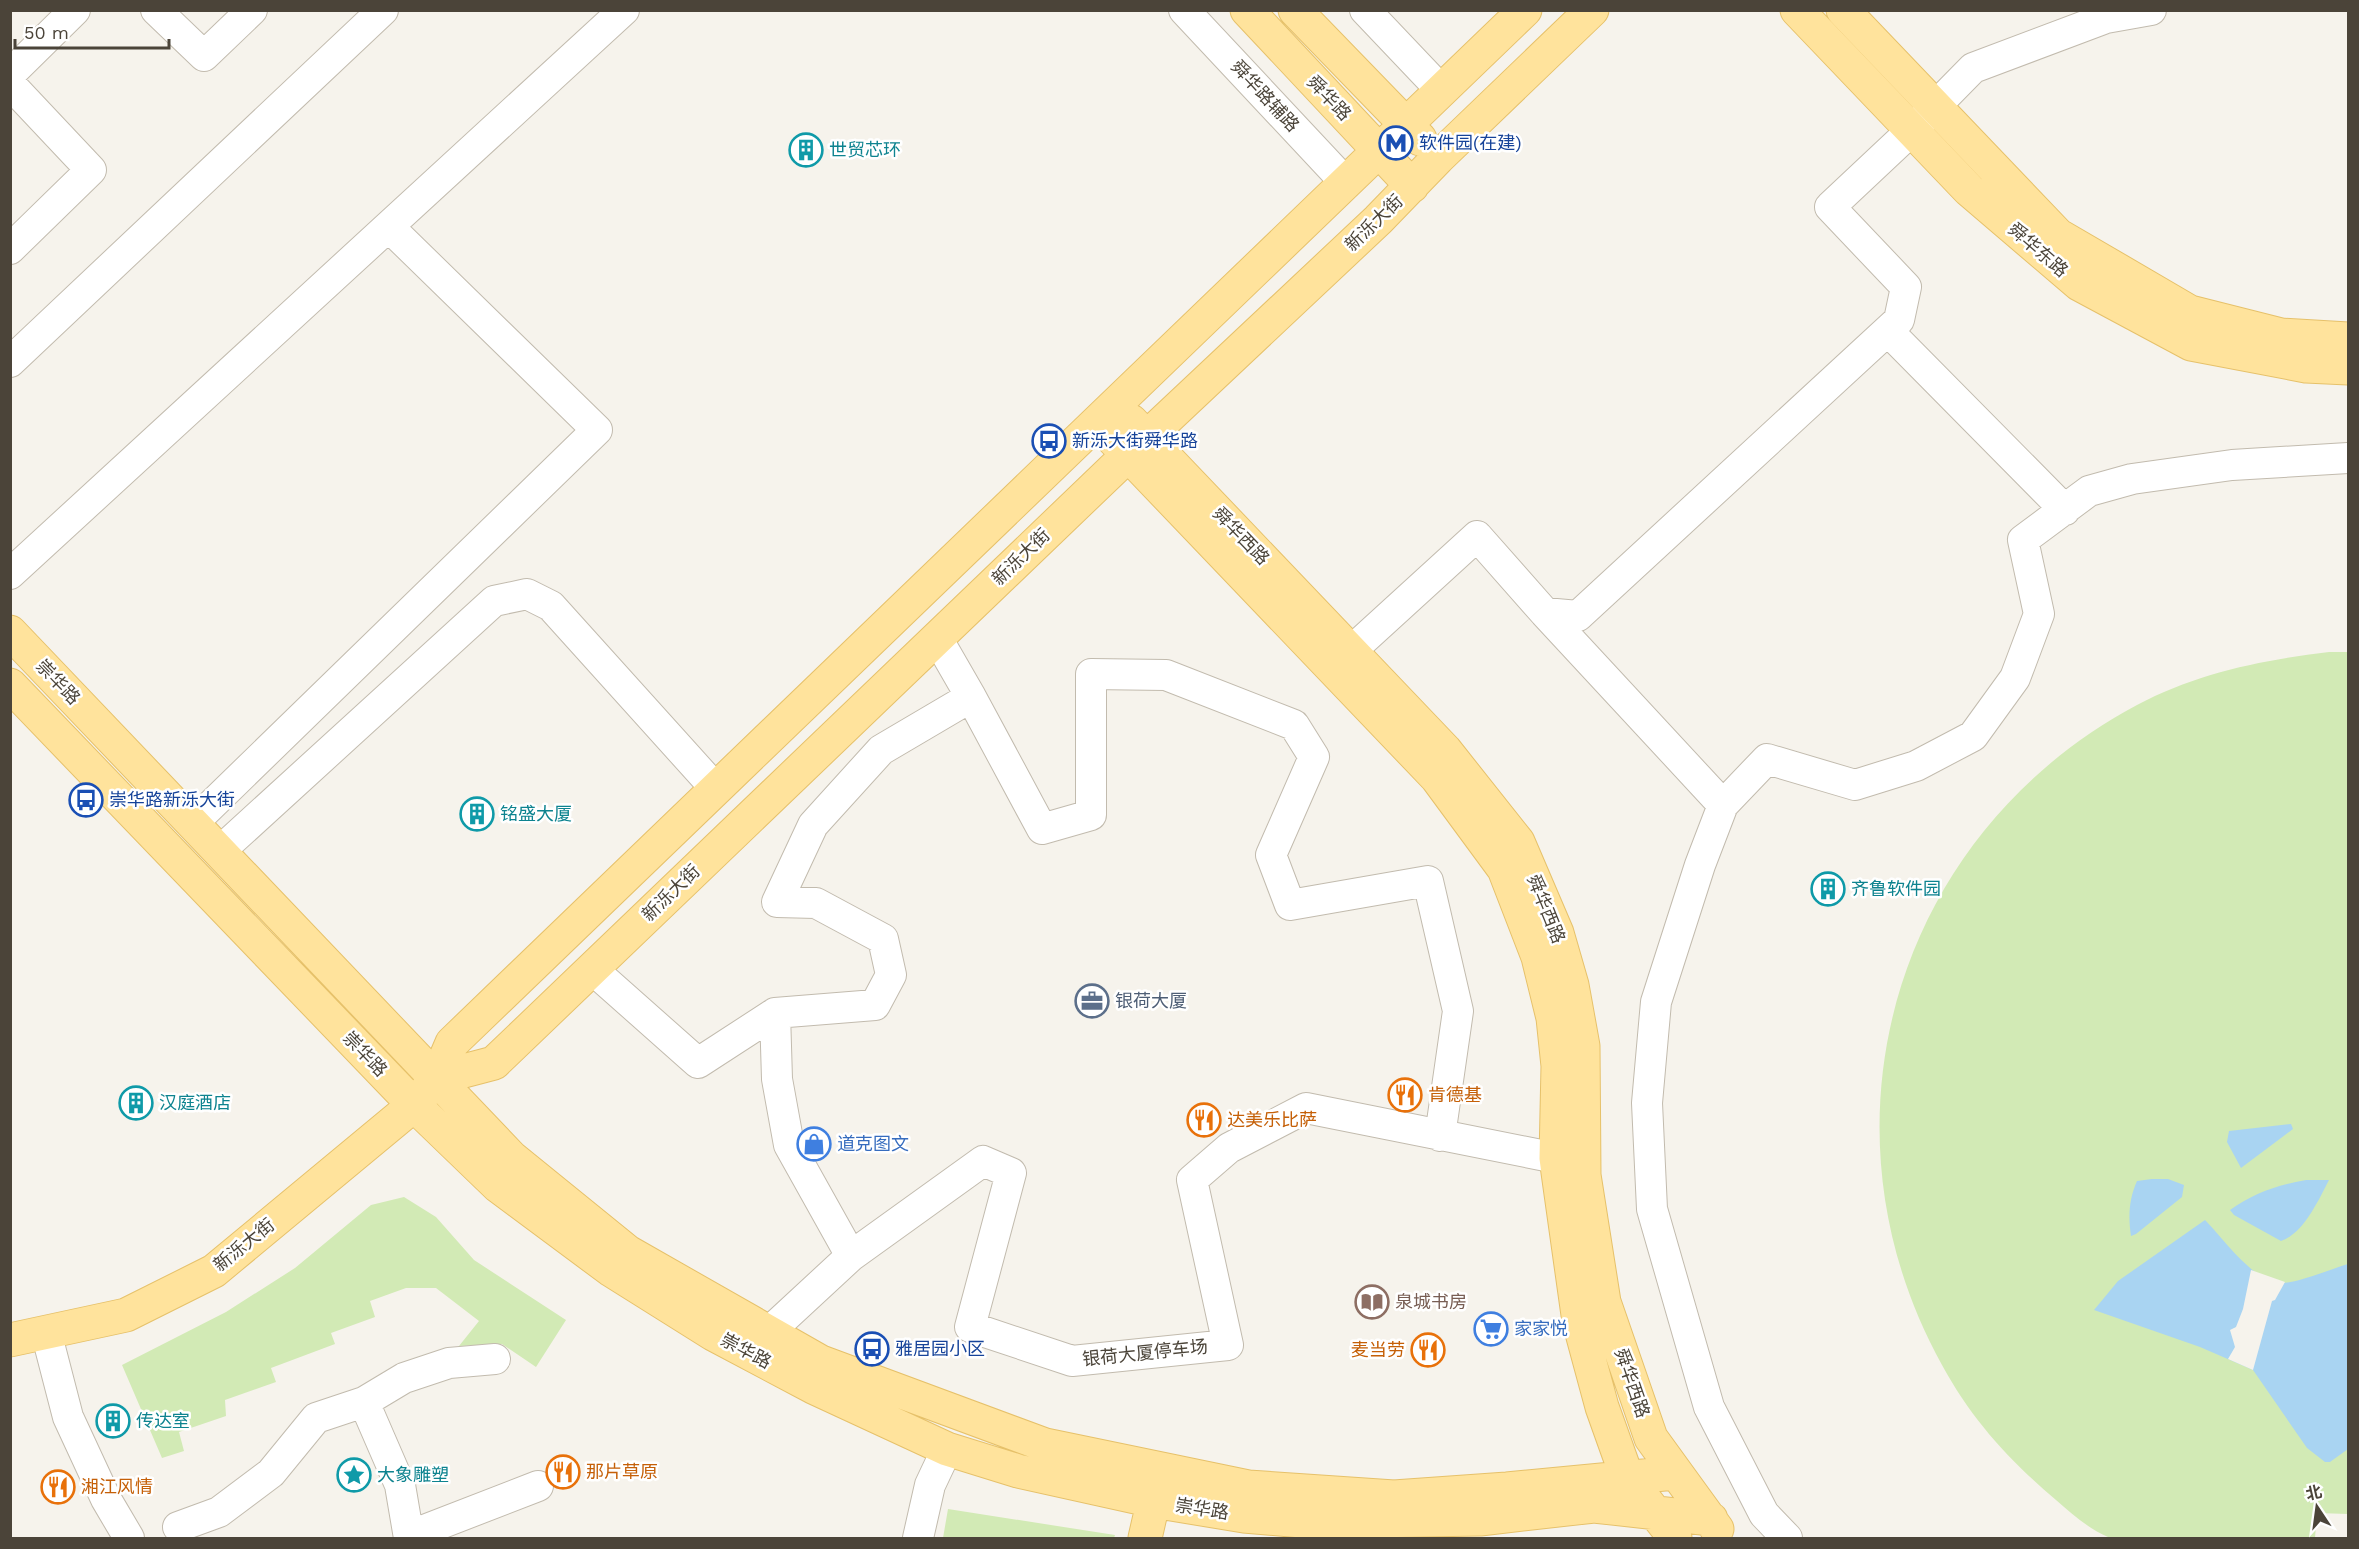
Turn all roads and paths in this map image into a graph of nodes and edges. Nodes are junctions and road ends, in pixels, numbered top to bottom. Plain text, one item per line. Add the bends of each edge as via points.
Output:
1 (75, 10) edge
2 (156, 10) edge
3 (252, 10) edge
4 (383, 10) edge
5 (1184, 10) edge
6 (1247, 10) edge
7 (1295, 10) edge
8 (1365, 10) edge
9 (1525, 10) edge
10 (1592, 10) edge
11 (1797, 10) edge
12 (1843, 10) edge
13 (2151, 10) edge
14 (608, 15) edge
15 (10, 74) edge
16 (10, 84) edge
17 (1441, 90) junction
18 (1934, 107) junction
19 (1405, 124) junction
20 (1912, 130) junction
21 (1378, 150) junction
22 (1438, 158) junction
23 (1345, 182) junction
24 (1412, 186) junction
25 (389, 226) junction
26 (10, 249) edge
27 (1888, 331) junction
28 (2349, 339) edge
29 (10, 362) edge
30 (2349, 368) edge
31 (1105, 413) junction
32 (1137, 446) junction
33 (2349, 458) edge
34 (2065, 510) junction
35 (10, 574) edge
36 (1545, 613) junction
37 (10, 632) edge
38 (937, 638) junction
39 (1351, 651) junction
40 (10, 685) edge
41 (971, 697) junction
42 (716, 789) junction
43 (1723, 805) junction
44 (193, 823) junction
45 (220, 851) junction
46 (592, 969) junction
47 (775, 1013) junction
48 (437, 1078) junction
49 (414, 1105) junction
50 (1440, 1136) junction
51 (1556, 1158) junction
52 (851, 1256) junction
53 (770, 1331) junction
54 (46, 1332) junction
55 (10, 1340) edge
56 (495, 1359) dead end
57 (364, 1402) junction
58 (947, 1449) junction
59 (1675, 1473) junction
60 (1627, 1477) junction
61 (538, 1486) dead end
62 (1157, 1486) junction
63 (1651, 1510) junction
64 (177, 1527) dead end
65 (1717, 1529) edge
66 (409, 1537) edge
67 (129, 1539) edge
68 (918, 1539) edge
69 (1145, 1539) edge
70 (1675, 1539) edge
71 (1787, 1539) edge

1 - 15 street
2 - 3 street via 204,56
4 - 29 street
5 - 23 street, 舜华路辅路
6 - 21 main road, 舜华路
7 - 19 main road, 舜华路
8 - 17 street
9 - 17 main road, 新泺大街
10 - 22 main road, 新泺大街
11 - 20 main road, 舜华东路
12 - 18 main road, 舜华东路
13 - 18 street via 2106,18 1973,68
14 - 25 street
16 - 26 street via 91,170
17 - 19 main road, 新泺大街
18 - 20 street
18 - 28 main road, 舜华东路 via 2058,235 2181,307 2281,335
19 - 21 main road, 新泺大街
19 - 22 main road, 舜华路
20 - 27 street via 1830,207 1906,287 1899,320
20 - 30 main road, 舜华东路 via 1969,190 2079,284 2191,344 2306,366
21 - 23 main road, 新泺大街
21 - 24 main road, 舜华路
22 - 24 main road, 新泺大街
23 - 31 main road, 新泺大街
24 - 32 main road, 新泺大街
25 - 35 street
25 - 44 street via 597,430
27 - 34 street
27 - 36 street via 1578,616
31 - 32 main road, 舜华西路
31 - 42 main road, 新泺大街
32 - 38 main road, 新泺大街
32 - 39 main road, 舜华西路
32 - 51 main road, 舜华西路 via 1437,778 1504,869 1538,957 1553,1018 1558,1066
33 - 34 street via 2232,465 2132,478 2089,491
34 - 43 street via 2023,540 2039,614 2014,678 1973,736 1916,766 1855,785 1767,759
36 - 39 street via 1477,536
36 - 43 street
37 - 44 main road, 崇华路
38 - 41 street
38 - 46 main road, 新泺大街
39 - 59 main road, 舜华西路 via 1444,750 1518,842 1557,933 1572,985 1582,1046 1584,1175 1604,1302 1651,1438
40 - 49 main road, 崇华路
41 - 47 street via 881,750 813,825 777,902 816,903 883,939 891,975 875,1005
41 - 50 street via 1042,829 1090,815 1091,674 1166,675 1294,725 1314,757 1271,855 1290,905 1428,881 1458,1011
42 - 45 street via 551,606 527,594 494,602
42 - 48 main road, 新泺大街 via 452,1043
43 - 71 street via 1656,1002 1647,1103 1652,1209 1709,1407 1764,1514
44 - 45 main road, 崇华路
45 - 48 main road, 崇华路
46 - 47 street via 698,1064
46 - 48 main road, 新泺大街 via 494,1063
47 - 52 street via 777,1079 789,1144
48 - 49 main road, 新泺大街
48 - 53 main road, 崇华路 via 511,1157 628,1251
49 - 54 main road, 新泺大街 via 214,1271 126,1315
49 - 58 main road, 崇华路 via 498,1186 610,1270 722,1339 813,1387
50 - 51 street, 银荷大厦停车场
50 - 52 street, 银荷大厦停车场 via 1306,1108 1229,1148 1192,1180 1228,1345 1072,1360 970,1327 1011,1173 983,1161
51 - 60 main road, 舜华西路 via 1579,1322 1602,1407
52 - 53 street, 银荷大厦停车场
53 - 62 main road, 崇华路 via 821,1362
54 - 55 main road, 新泺大街
54 - 67 street via 68,1417
56 - 57 street via 448,1363 404,1378
57 - 64 street via 316,1418 271,1473 219,1512
57 - 66 street via 400,1485
58 - 62 main road, 崇华路 via 1018,1471
58 - 68 street via 930,1485
59 - 60 main road, 崇华路
59 - 65 main road, 舜华西路
60 - 62 main road, 崇华路 via 1394,1497 1248,1487
60 - 63 main road, 舜华西路
61 - 66 street
62 - 63 main road, 崇华路 via 1244,1516 1313,1522 1480,1519 1594,1506
62 - 69 main road
63 - 65 main road, 崇华路
63 - 70 main road, 舜华西路

